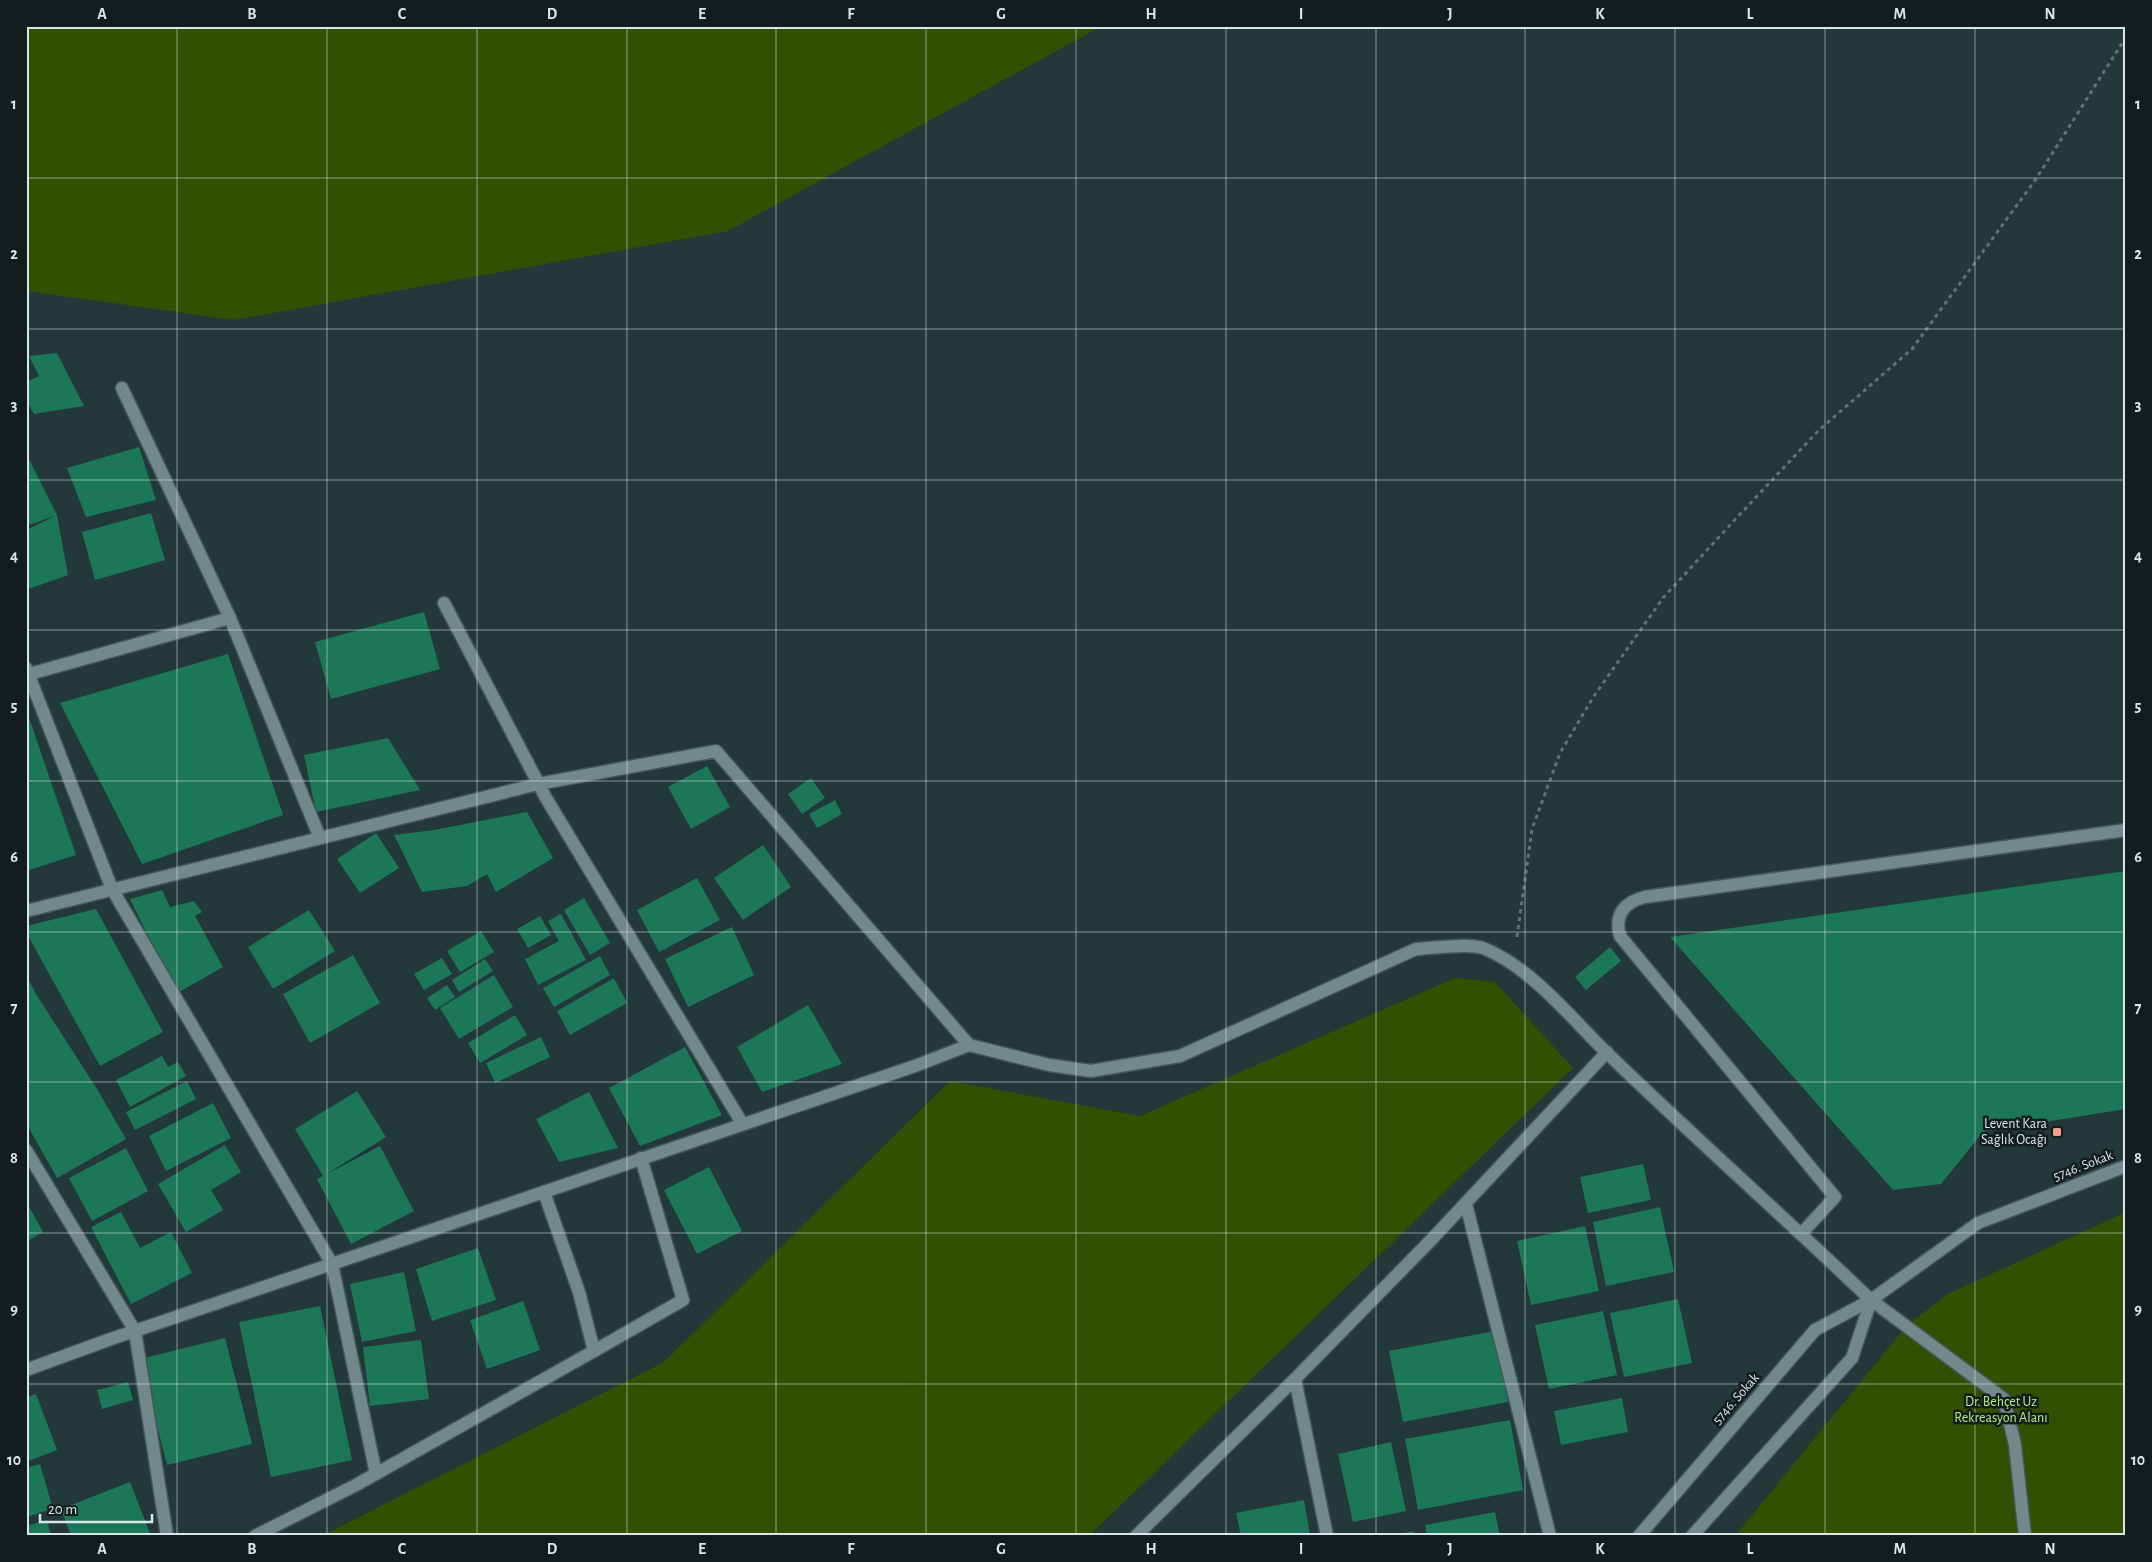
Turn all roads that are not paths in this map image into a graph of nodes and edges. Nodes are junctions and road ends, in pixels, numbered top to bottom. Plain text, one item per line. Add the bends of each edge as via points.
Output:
1 (122, 388) dead end
2 (444, 603) dead end
3 (230, 618) junction
4 (27, 672) edge
5 (538, 784) junction
6 (2126, 830) edge
7 (320, 838) junction
8 (112, 889) junction
9 (26, 911) edge
10 (969, 1045) junction
11 (1607, 1052) junction
12 (742, 1123) junction
13 (26, 1150) edge
14 (641, 1158) junction
15 (2126, 1166) edge
16 (544, 1192) junction
17 (1466, 1204) junction
18 (1801, 1234) junction
19 (332, 1264) junction
20 (1871, 1300) junction
21 (135, 1331) junction
22 (594, 1350) junction
23 (26, 1370) edge
24 (1295, 1379) junction
25 (376, 1474) junction
26 (167, 1536) edge
27 (255, 1536) edge
28 (1136, 1536) edge
29 (1327, 1536) edge
30 (1550, 1536) edge
31 (1639, 1536) edge
32 (1692, 1536) edge
33 (2025, 1536) edge

1 - 3 street
2 - 5 street
3 - 4 street
3 - 7 street
4 - 8 street
5 - 7 street
5 - 10 street via 716,751
5 - 12 street
6 - 18 street via 1645,897 1625,907 1618,921 1620,936 1835,1197
7 - 8 street
8 - 9 street
8 - 19 street
10 - 11 street via 1049,1065 1091,1071 1180,1056 1416,949 1454,947 1482,948 1513,965 1547,993
10 - 12 street
11 - 17 street
11 - 18 street
12 - 14 street
13 - 21 street
14 - 16 street
14 - 22 street via 683,1300
15 - 20 street, 5746. Sokak via 1978,1223
16 - 19 street
16 - 22 street via 579,1292
17 - 24 street
17 - 30 street
18 - 20 street
19 - 21 street
19 - 25 street
20 - 31 street, 5746. Sokak via 1815,1330
20 - 32 street via 1852,1358
20 - 33 street via 2004,1399 2015,1445
21 - 23 street
21 - 26 street
22 - 25 street
24 - 28 street
24 - 29 street
25 - 27 street

